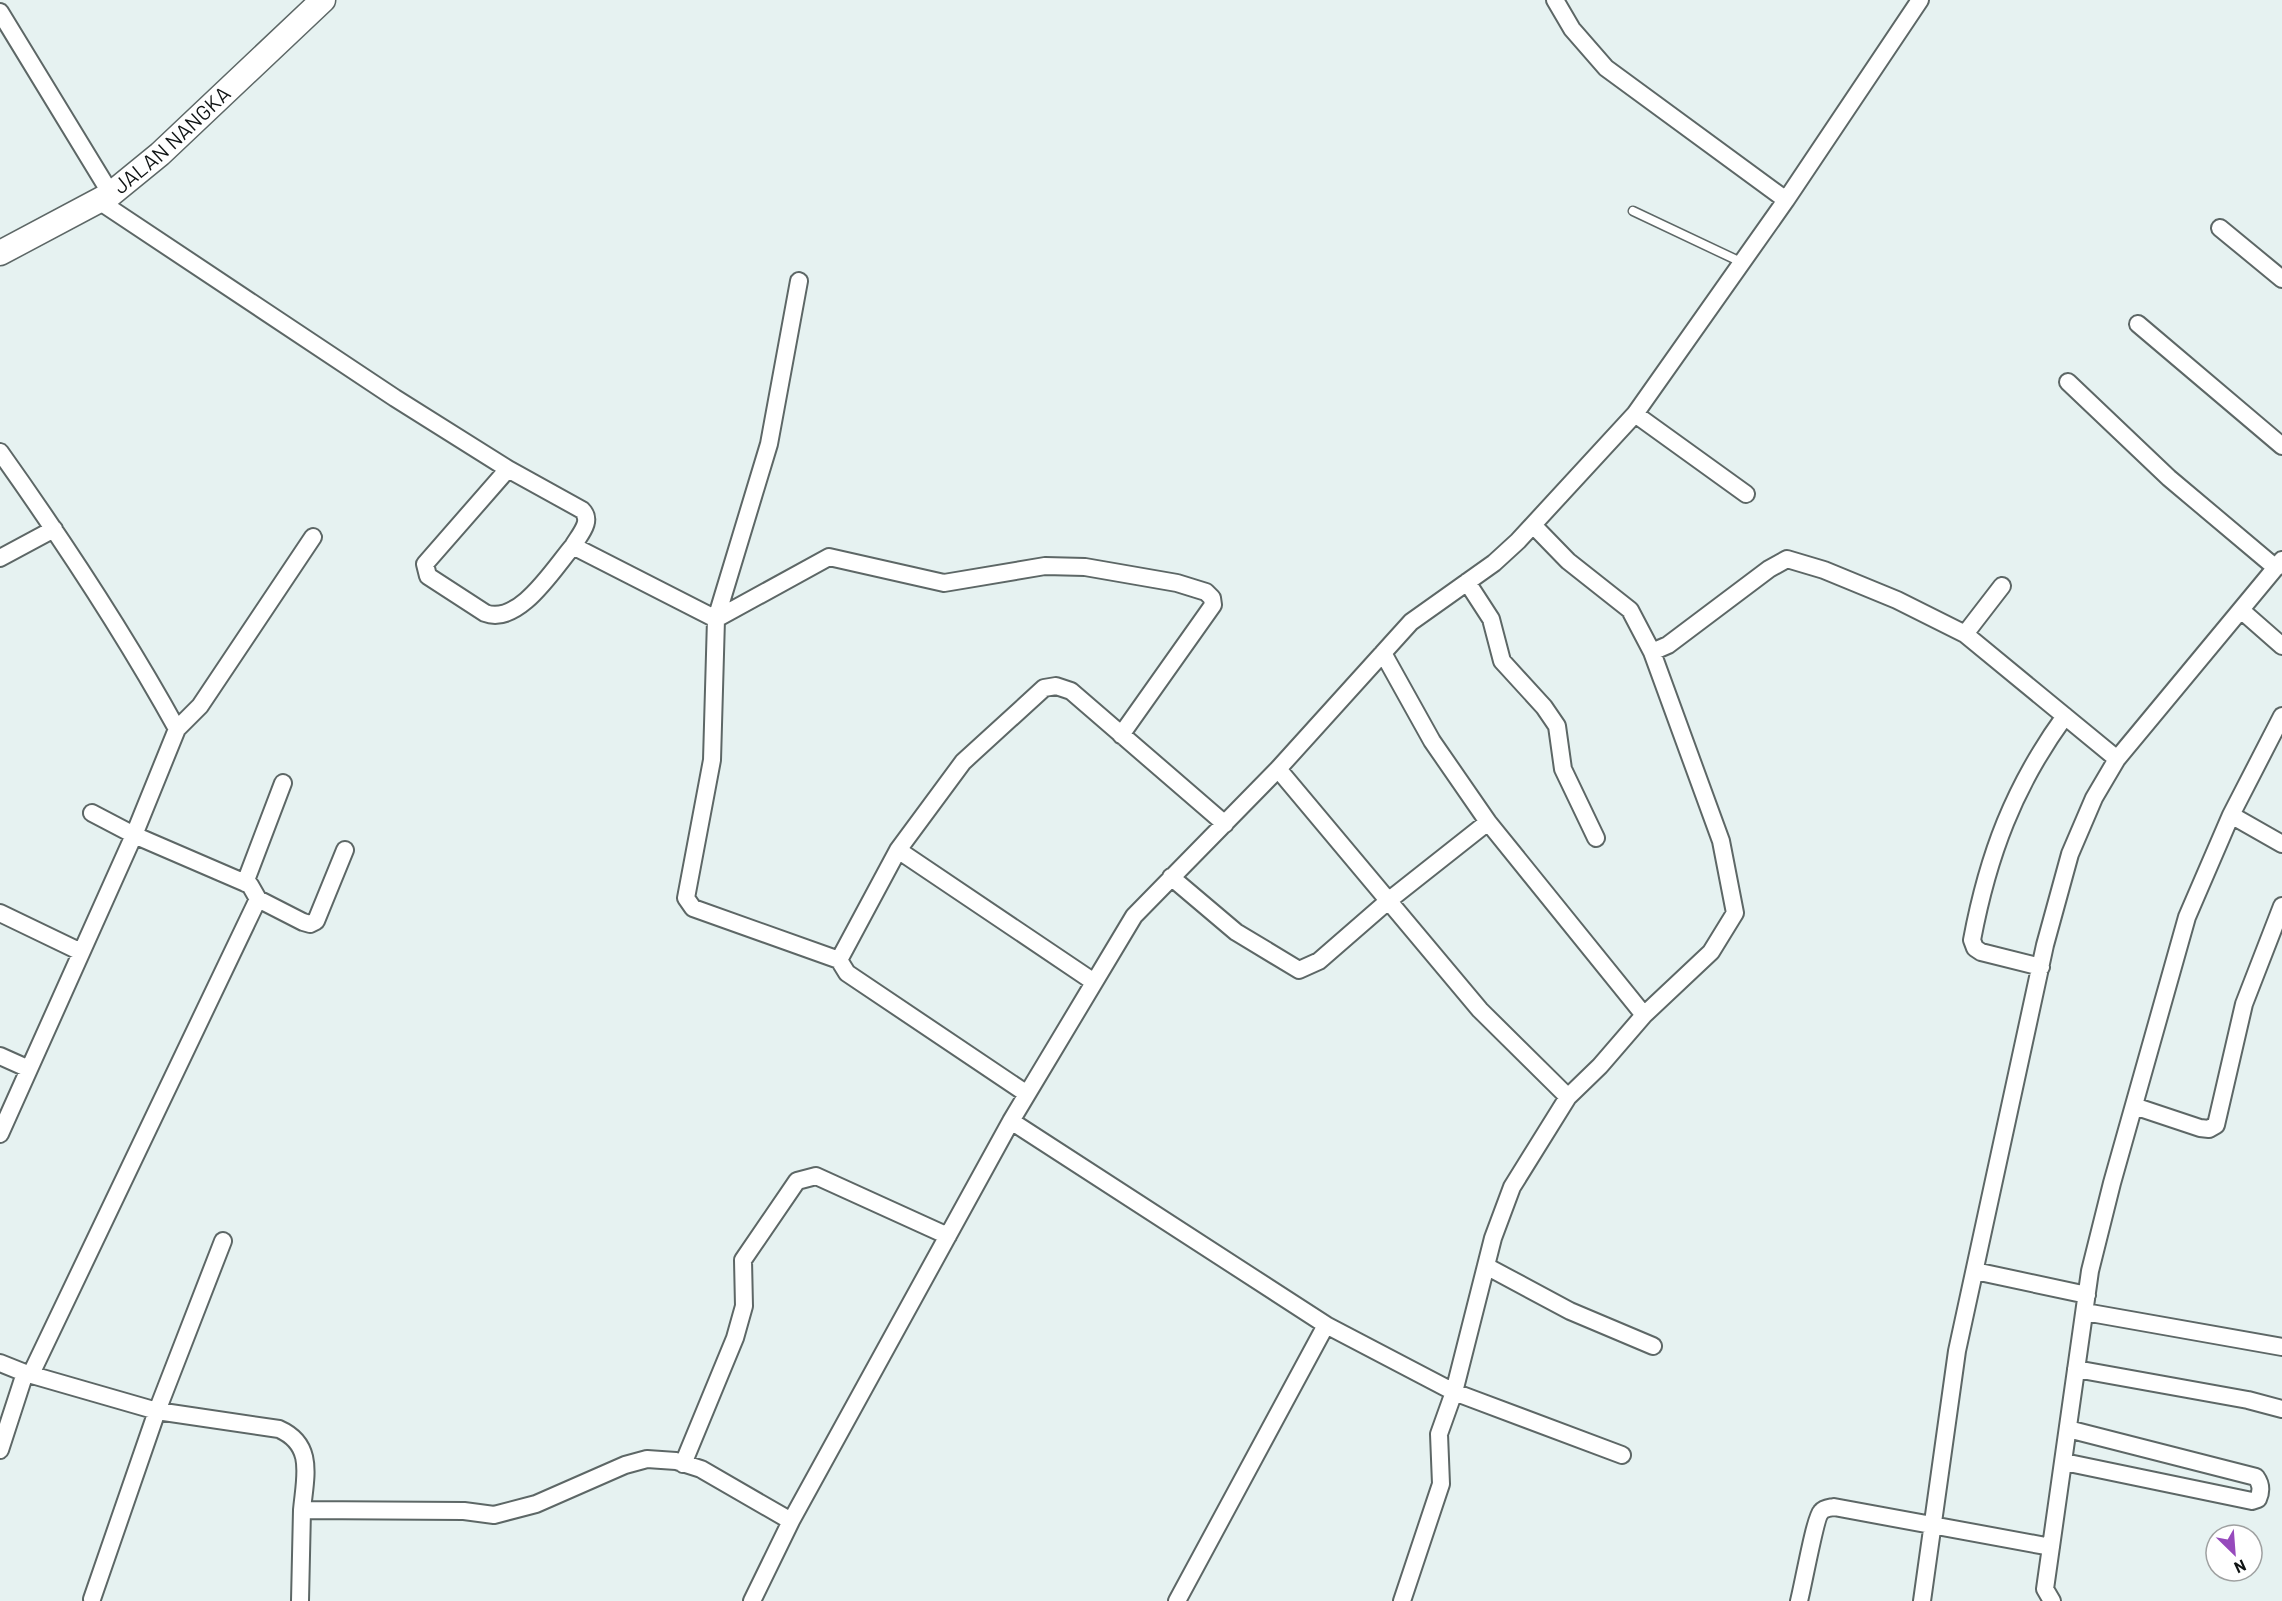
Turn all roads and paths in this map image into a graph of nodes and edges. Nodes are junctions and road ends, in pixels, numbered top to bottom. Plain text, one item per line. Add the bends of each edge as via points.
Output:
1 (323, 0) edge
2 (1555, 0) edge
3 (1920, 0) edge
4 (0, 12) edge
5 (105, 198) junction
6 (1786, 200) junction
7 (1633, 211) dead end
8 (2220, 228) dead end
9 (0, 253) edge
10 (1743, 263) junction
11 (2282, 279) edge
12 (799, 281) dead end
13 (2138, 324) dead end
14 (2068, 382) dead end
15 (1635, 414) junction
16 (2282, 446) edge
17 (0, 452) edge
18 (508, 469) junction
19 (1746, 494) dead end
20 (1533, 525) junction
21 (54, 529) junction
22 (313, 537) dead end
23 (573, 546) junction
24 (0, 558) edge
25 (2279, 564) edge
26 (1467, 582) junction
27 (2002, 586) dead end
28 (2241, 610) junction
29 (716, 619) junction
30 (1965, 634) junction
31 (2282, 646) edge
32 (1652, 652) junction
33 (1383, 653) junction
34 (2065, 716) junction
35 (2282, 716) edge
36 (177, 729) junction
37 (1121, 735) junction
38 (2117, 759) junction
39 (1278, 769) junction
40 (283, 783) dead end
41 (92, 813) dead end
42 (2231, 815) junction
43 (1488, 822) junction
44 (1225, 824) junction
45 (134, 835) junction
46 (1596, 838) dead end
47 (2282, 844) edge
48 (345, 850) dead end
49 (898, 850) junction
50 (1171, 878) junction
51 (245, 883) junction
52 (258, 899) junction
53 (1388, 901) junction
54 (2282, 906) edge
55 (0, 913) edge
56 (81, 952) junction
57 (839, 960) junction
58 (2041, 967) junction
59 (1094, 982) junction
60 (1644, 1015) junction
61 (0, 1056) edge
62 (29, 1069) junction
63 (1027, 1094) junction
64 (1568, 1097) junction
65 (2134, 1106) junction
66 (1011, 1121) junction
67 (0, 1134) edge
68 (948, 1236) junction
69 (223, 1241) dead end
70 (1486, 1266) junction
71 (1975, 1271) junction
72 (2086, 1303) junction
73 (1326, 1325) junction
74 (1653, 1346) dead end
75 (2282, 1347) edge
76 (0, 1363) edge
77 (2076, 1369) junction
78 (28, 1374) junction
79 (1454, 1392) junction
80 (2282, 1409) edge
81 (157, 1411) junction
82 (2068, 1429) junction
83 (0, 1450) edge
84 (1622, 1455) dead end
85 (2064, 1462) junction
86 (683, 1464) junction
87 (302, 1510) junction
88 (791, 1521) junction
89 (1932, 1525) junction
90 (2051, 1547) junction
91 (92, 1599) dead end
92 (300, 1601) edge
93 (752, 1601) edge
94 (1177, 1601) edge
95 (1402, 1601) edge
96 (1799, 1601) edge
97 (1922, 1601) edge
98 (2052, 1601) edge

1 - 5 street, JALAN NANGKA via 160,154
2 - 6 street via 1572,29 1606,69
3 - 6 street
4 - 5 street
5 - 9 street, JALAN NANGKA
5 - 18 street via 395,398
6 - 10 street
7 - 10 lane
8 - 11 street
10 - 15 street
12 - 29 street via 769,444
13 - 16 street
14 - 25 street via 2169,478
15 - 19 street
15 - 20 street
17 - 21 street
18 - 23 street via 587,515
18 - 23 street via 425,564 428,576 485,613 505,614 523,605
20 - 26 street via 1494,563
20 - 32 street via 1568,561 1630,610
21 - 24 street
21 - 36 street via 133,649
22 - 36 street via 200,706
23 - 29 street
25 - 28 street
26 - 33 street via 1411,622
26 - 46 street via 1491,619 1502,661 1557,726 1563,769
27 - 30 street
28 - 31 street
28 - 38 street
29 - 37 street via 829,557 944,583 1045,566 1085,567 1206,592 1213,605
29 - 57 street via 712,760 686,898 693,908
30 - 32 street via 1897,600 1824,570 1787,560 1769,569 1668,645
30 - 34 street
32 - 60 street via 1721,840 1735,913 1711,952
33 - 39 street
33 - 43 street via 1432,741
34 - 38 street
34 - 58 street via 2032,763 2007,814 1972,940 1981,952
35 - 42 street
36 - 45 street
37 - 44 street
37 - 49 street via 1071,692 1056,686 1044,688 963,762
38 - 58 street via 2094,798 2070,854
39 - 44 street
39 - 53 street
40 - 51 street
41 - 45 street
42 - 47 street
42 - 65 street via 2187,917
43 - 53 street
43 - 60 street
44 - 50 street
45 - 51 street
45 - 56 street
48 - 52 street via 316,921 303,922
49 - 57 street
49 - 59 street
50 - 53 street via 1236,932 1299,970 1313,965
50 - 59 street via 1134,916
51 - 52 street via 254,888
52 - 78 street
53 - 64 street via 1480,1010
54 - 65 street via 2244,1005 2216,1125 2200,1128
55 - 56 street
56 - 62 street
57 - 63 street via 846,973
58 - 71 street
59 - 63 street
60 - 64 street
61 - 62 street
62 - 67 street
63 - 66 street
64 - 70 street via 1512,1187
65 - 72 street via 2112,1183
66 - 68 street
66 - 73 street
68 - 86 street via 816,1176 797,1181 743,1260 744,1306 735,1338
68 - 88 street
69 - 81 street
70 - 74 street via 1570,1311
70 - 79 street
71 - 72 street
71 - 89 street via 1957,1352
72 - 75 street
72 - 77 street
73 - 79 street
73 - 94 street
76 - 78 street
77 - 80 street
77 - 82 street
78 - 81 street
78 - 83 street
79 - 84 street
79 - 95 street via 1438,1434 1441,1484
81 - 87 street via 279,1429 293,1435 302,1444 304,1458
81 - 91 street
82 - 85 street
82 - 85 street via 2256,1477 2260,1493 2252,1501
85 - 90 street
86 - 87 street via 648,1459 625,1465 536,1504 494,1515 464,1511
86 - 88 street via 702,1469
87 - 92 street
88 - 93 street
89 - 90 street
89 - 96 street via 1834,1507 1825,1509 1816,1520
89 - 97 street
90 - 98 street via 2045,1588

